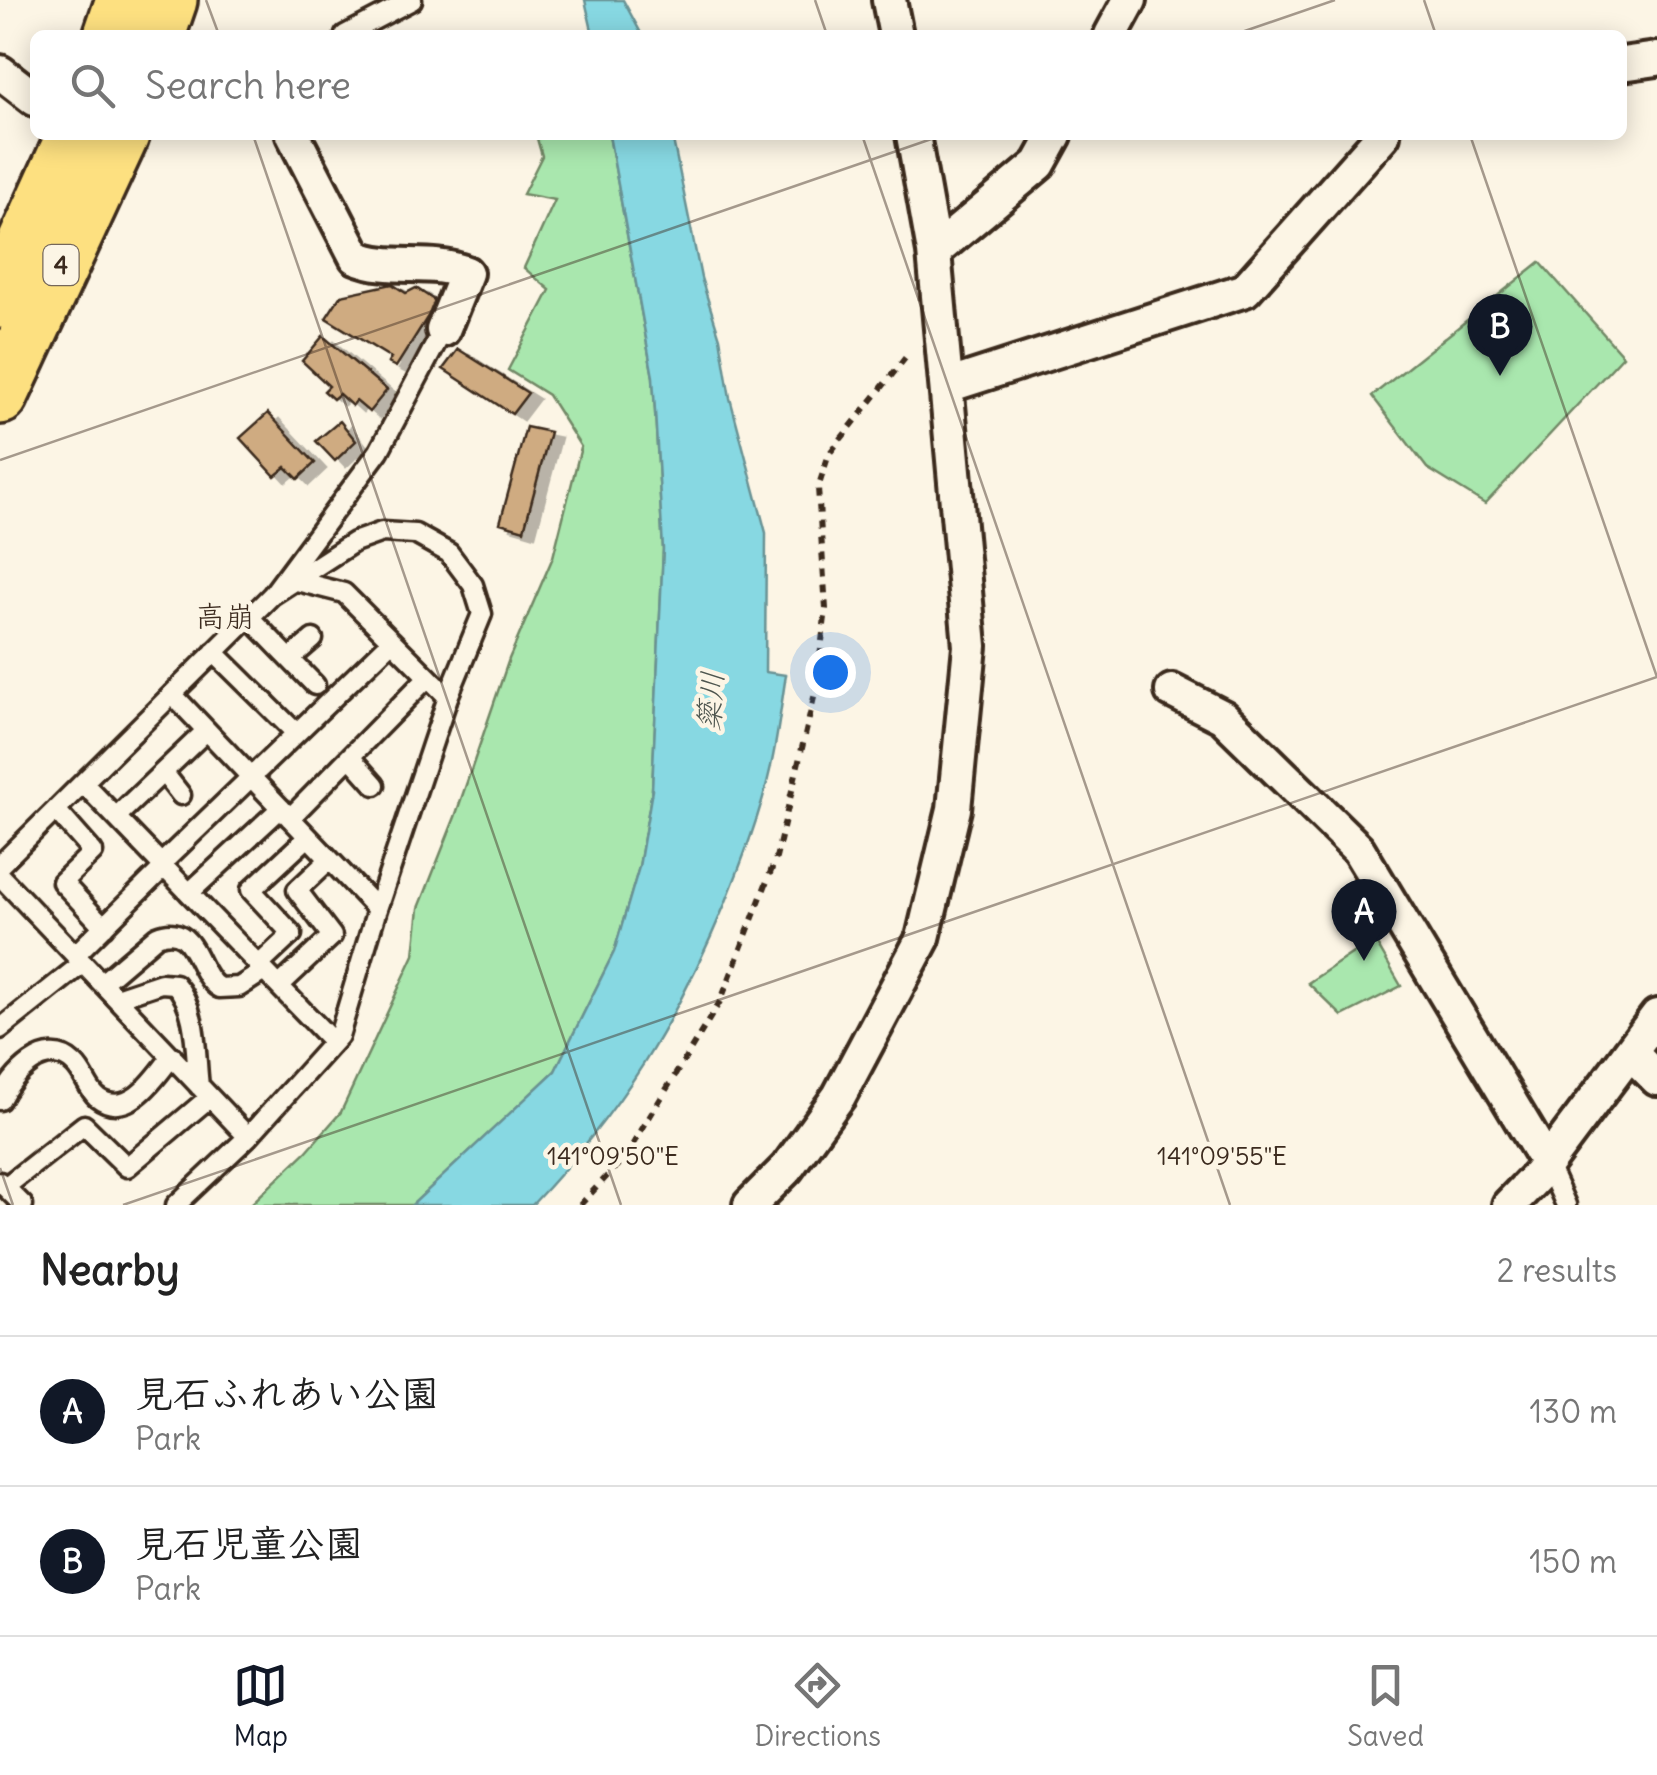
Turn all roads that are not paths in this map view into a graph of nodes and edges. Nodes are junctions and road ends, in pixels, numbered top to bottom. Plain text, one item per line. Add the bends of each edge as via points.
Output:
1 (124, 0) edge
2 (169, 0) edge
3 (412, 0) edge
4 (889, 0) edge
5 (1130, 0) edge
6 (114, 30) edge
7 (159, 30) edge
8 (355, 30) edge
9 (895, 30) edge
10 (1114, 30) edge
11 (1657, 59) edge
12 (1627, 63) edge
13 (0, 72) edge
14 (30, 96) edge
15 (73, 140) edge
16 (118, 140) edge
17 (297, 140) edge
18 (914, 140) edge
19 (1053, 140) edge
20 (1378, 140) edge
21 (934, 252) junction
22 (0, 300) edge
23 (443, 330) joint
24 (947, 386) junction
25 (0, 396) edge
26 (293, 580) junction
27 (272, 595) junction
28 (249, 617) junction
29 (313, 640) dead end
30 (392, 641) junction
31 (214, 652) junction
32 (290, 659) junction
33 (428, 676) junction
34 (315, 685) dead end
35 (1172, 691) dead end
36 (172, 694) junction
37 (448, 697) junction
38 (206, 731) junction
39 (295, 732) junction
40 (350, 757) junction
41 (162, 772) junction
42 (249, 776) junction
43 (83, 783) junction
44 (376, 785) dead end
45 (181, 794) dead end
46 (56, 810) junction
47 (285, 813) junction
48 (116, 817) junction
49 (308, 837) junction
50 (330, 860) junction
51 (0, 865) edge
52 (162, 866) junction
53 (0, 876) edge
54 (189, 893) junction
55 (376, 909) junction
56 (104, 926) junction
57 (79, 959) junction
58 (261, 968) junction
59 (102, 983) junction
60 (279, 986) junction
61 (116, 998) junction
62 (1657, 1016) edge
63 (0, 1030) edge
64 (333, 1042) junction
65 (1630, 1052) junction
66 (172, 1056) junction
67 (1657, 1079) edge
68 (205, 1091) junction
69 (0, 1100) edge
70 (248, 1137) junction
71 (1547, 1163) junction
72 (2, 1184) edge
73 (23, 1205) edge
74 (176, 1205) edge
75 (750, 1205) edge
76 (1508, 1205) edge
77 (1566, 1205) edge

1 - 6 highway
2 - 7 highway
3 - 8 lane
4 - 9 street
5 - 10 street
11 - 12 street
13 - 14 street
15 - 22 highway, 4
16 - 25 highway, 4
17 - 23 street via 356,257 374,265 450,266 466,273
18 - 21 street
19 - 21 street via 1039,164
20 - 24 street via 1245,290
21 - 24 street
23 - 27 lane via 379,451
24 - 75 street via 970,646 954,809 923,938 838,1096 787,1168
26 - 27 lane
26 - 30 lane via 344,593
26 - 37 lane via 382,532 415,534 449,553 473,584 482,614
27 - 28 lane
28 - 31 lane
28 - 32 lane
29 - 32 lane
30 - 33 lane
30 - 39 lane
31 - 36 lane
31 - 39 lane
32 - 34 lane
33 - 37 lane
33 - 40 lane
35 - 71 street via 1224,717 1358,848
36 - 38 lane
36 - 43 lane
37 - 55 lane
38 - 41 lane
38 - 42 lane
39 - 42 lane
40 - 44 lane
40 - 47 lane
41 - 45 lane
41 - 48 lane
42 - 47 lane
42 - 52 lane
43 - 46 lane
43 - 48 lane
46 - 51 lane
46 - 56 lane via 93,852 62,882
47 - 49 lane
47 - 54 lane
48 - 52 lane
49 - 50 lane
49 - 58 lane via 252,890 292,934
50 - 55 lane
50 - 60 lane via 297,890 332,936
52 - 54 lane
52 - 56 lane
53 - 57 lane
54 - 58 lane
55 - 64 lane
56 - 57 lane
57 - 59 lane
57 - 63 lane
58 - 59 lane via 239,987 219,988 206,978 194,948 166,932
58 - 60 lane
59 - 61 lane
60 - 64 lane
61 - 66 lane
61 - 68 lane via 160,983 182,991
62 - 65 street
64 - 70 lane
65 - 67 street
65 - 71 street
66 - 68 lane
66 - 69 lane via 131,1100 98,1098 74,1064 50,1056 23,1068
68 - 70 lane
68 - 72 lane via 126,1166 84,1125
70 - 74 lane
71 - 76 street
71 - 77 lane
72 - 73 lane

